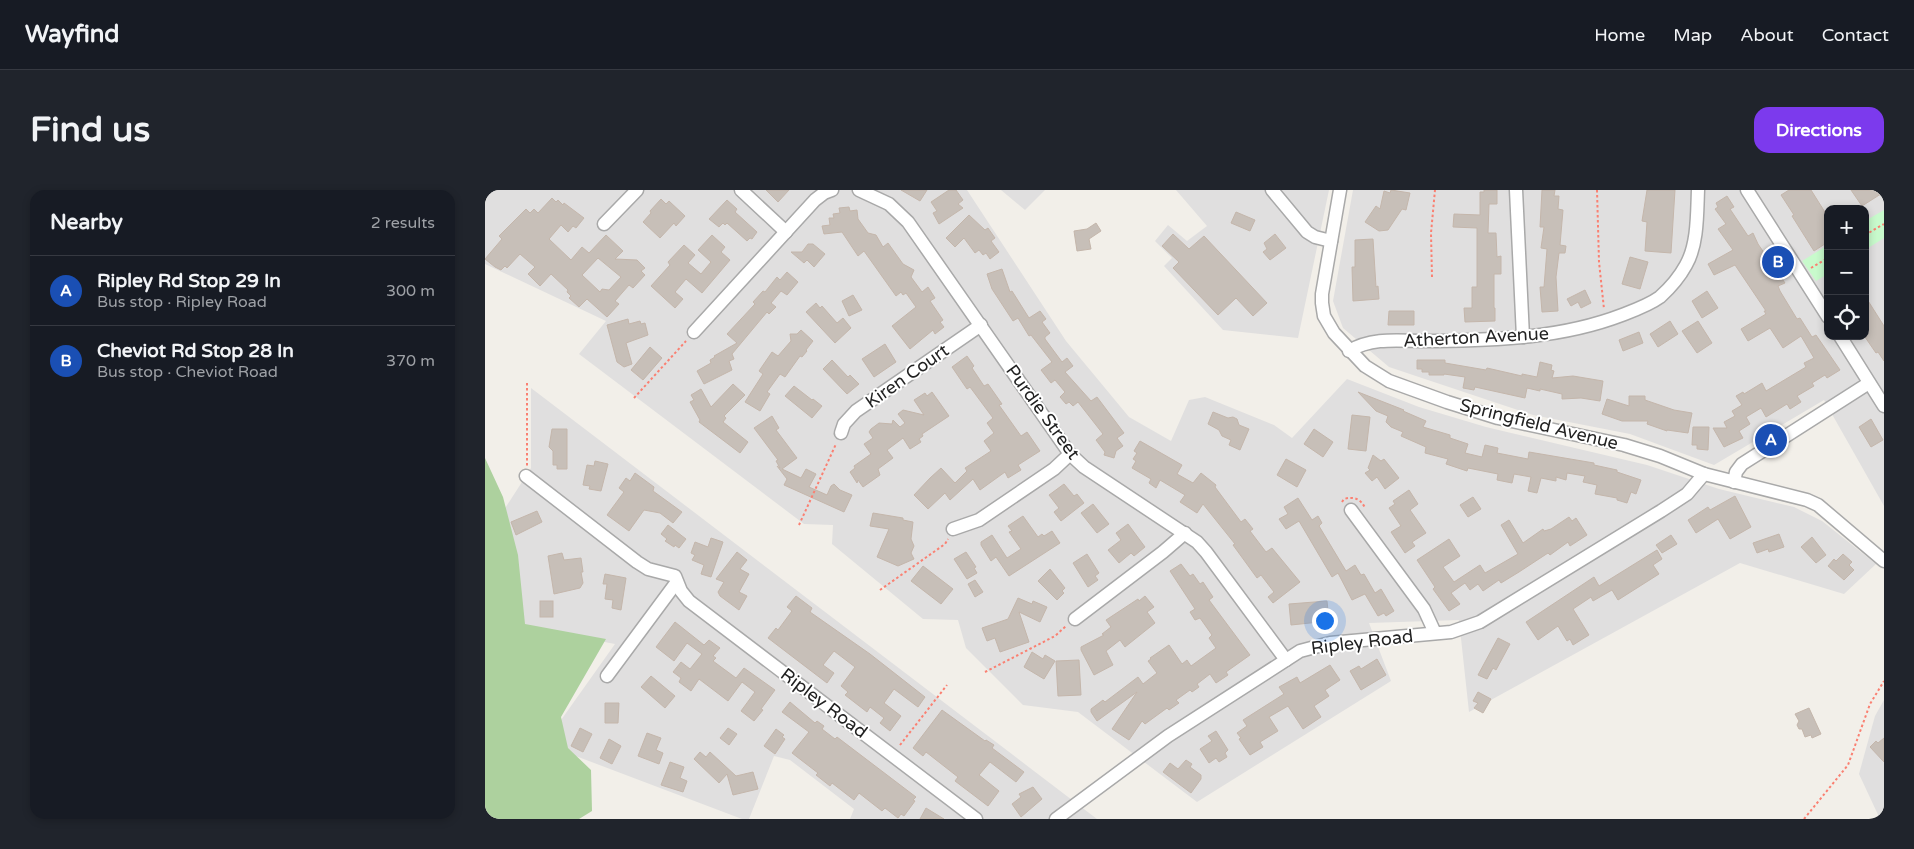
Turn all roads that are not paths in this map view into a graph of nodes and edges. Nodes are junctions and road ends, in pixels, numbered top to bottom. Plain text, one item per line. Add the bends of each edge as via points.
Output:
1 (637, 190) edge
2 (741, 190) edge
3 (832, 190) edge
4 (859, 190) edge
5 (1272, 190) edge
6 (1340, 190) edge
7 (1516, 190) edge
8 (1698, 190) edge
9 (1747, 190) edge
10 (604, 224) dead end
11 (786, 232) junction
12 (1331, 241) junction
13 (1824, 311) edge
14 (981, 325) junction
15 (694, 332) road end
16 (1523, 337) junction
17 (1842, 340) edge
18 (1349, 351) junction
19 (1869, 383) junction
20 (1884, 406) edge
21 (841, 432) road end
22 (1070, 454) junction
23 (1704, 474) junction
24 (526, 476) road end
25 (1735, 482) junction
26 (1351, 510) dead end
27 (953, 528) road end
28 (1185, 533) junction
29 (1884, 561) edge
30 (675, 580) junction
31 (1075, 619) road end
32 (1435, 634) junction
33 (1286, 660) junction
34 (607, 676) dead end
35 (976, 819) edge
36 (1056, 819) edge

1 - 10 street
2 - 11 street
3 - 11 street via 815,200
4 - 14 street, Purdie Street via 889,204 904,218
5 - 12 street via 1307,232
6 - 12 street, Springfield Avenue
7 - 16 street
8 - 16 street, Atherton Avenue via 1693,244 1687,264 1666,291 1650,303 1605,321 1548,335
9 - 13 street
11 - 15 street
12 - 18 street, Springfield Avenue via 1322,294 1323,310 1327,322
14 - 21 street, Kiren Court via 856,411
14 - 22 street, Purdie Street
16 - 18 street, Atherton Avenue via 1375,341 1359,344
17 - 19 street
18 - 23 street, Springfield Avenue via 1389,381 1447,402 1498,418 1641,450
19 - 20 street
19 - 25 street via 1742,464 1736,472
22 - 27 street via 1054,469 979,520
22 - 28 street, Purdie Street
23 - 25 street, Springfield Avenue
23 - 32 street, Ripley Road via 1678,500 1505,608 1480,622
24 - 30 street via 637,562
25 - 29 street, Springfield Avenue via 1790,494 1818,505
26 - 32 street via 1424,609
28 - 31 street
28 - 33 street, Purdie Street via 1206,552
30 - 34 street
30 - 35 street, Ripley Road via 689,601
32 - 33 street, Ripley Road via 1320,644
33 - 36 street, Ripley Road via 1169,736

